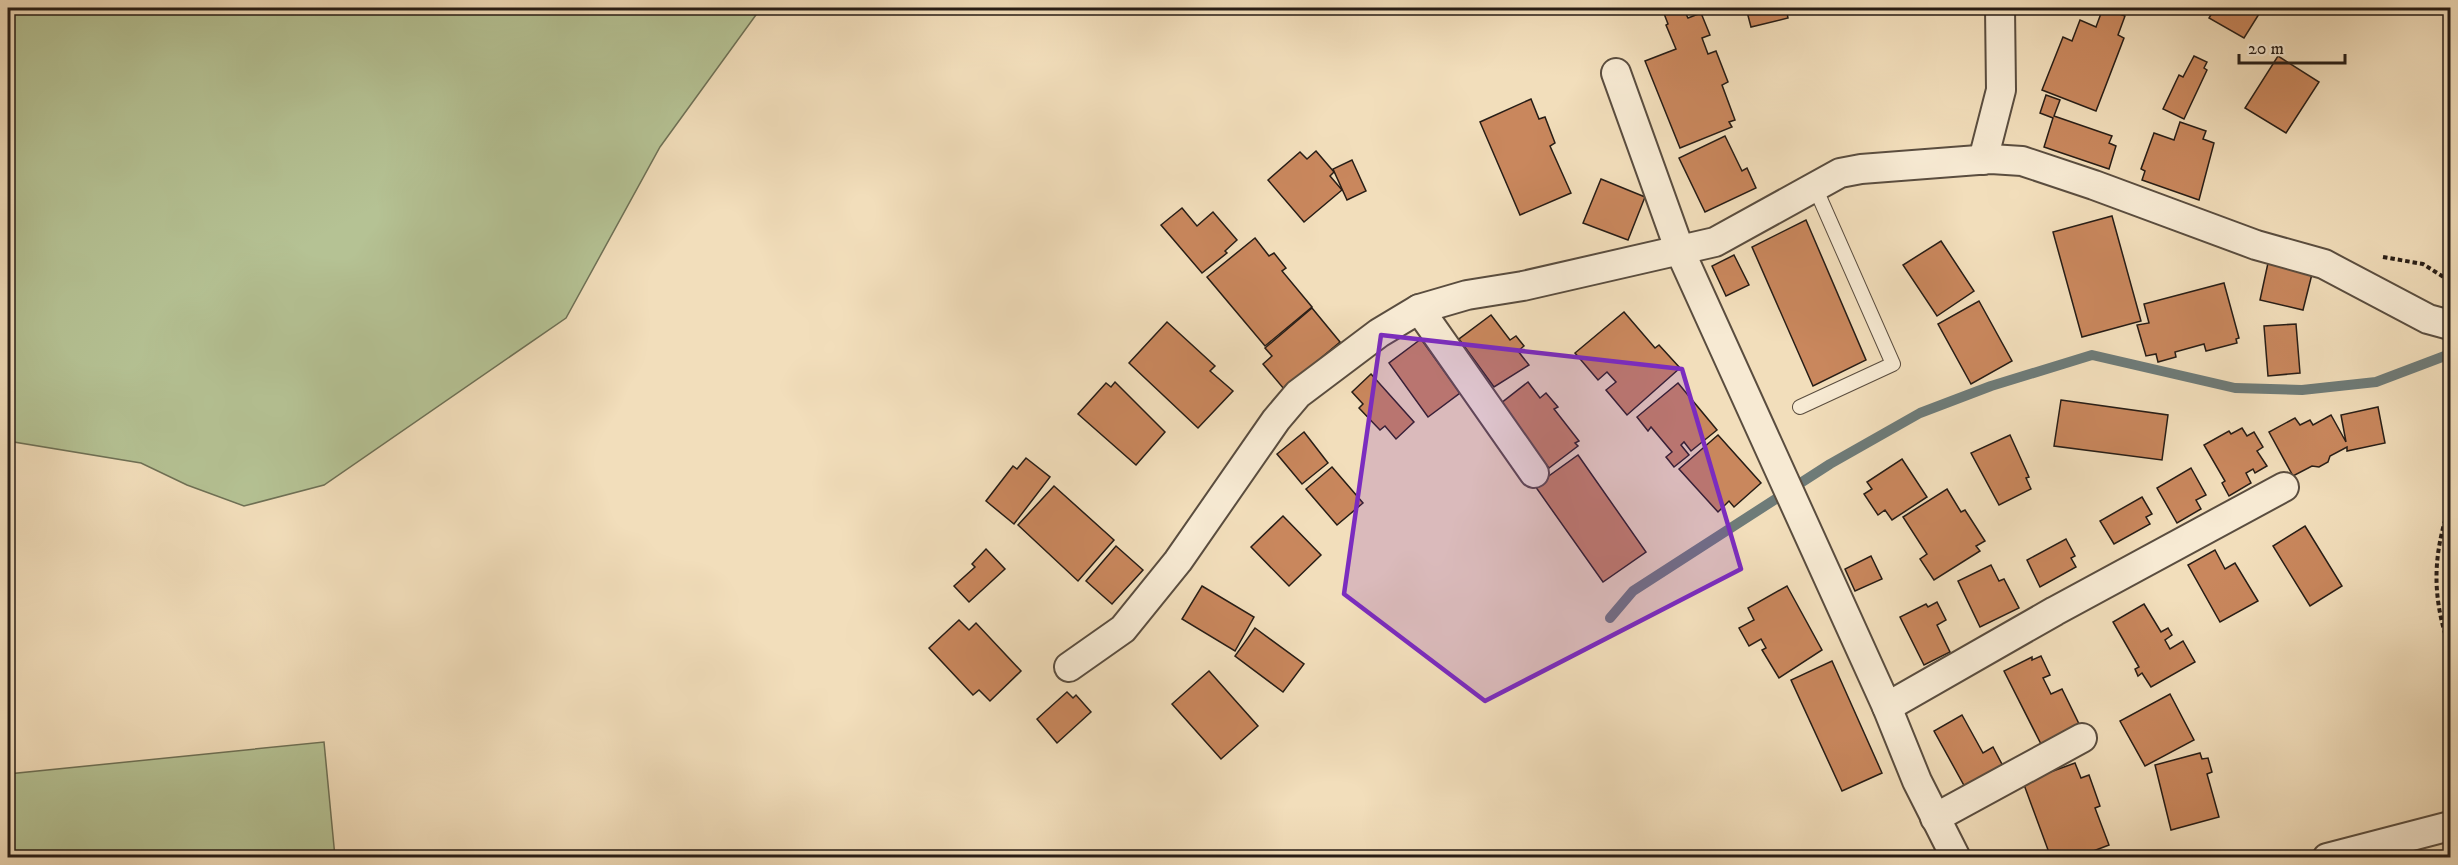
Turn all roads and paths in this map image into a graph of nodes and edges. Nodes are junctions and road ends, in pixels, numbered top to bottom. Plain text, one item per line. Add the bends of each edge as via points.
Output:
1 (2000, 8) edge
2 (1617, 73) dead end
3 (1983, 159) junction
4 (1814, 185) junction
5 (1680, 251) junction
6 (1419, 309) junction
7 (2451, 325) edge
8 (1800, 407) dead end
9 (1534, 473) dead end
10 (2284, 487) dead end
11 (2451, 505) edge
12 (2451, 649) edge
13 (1069, 667) dead end
14 (1887, 707) junction
15 (2082, 738) dead end
16 (1935, 818) junction
17 (2451, 826) edge
18 (1956, 858) edge
19 (2327, 858) edge

1 - 3 street via 2001,90
2 - 5 street
3 - 4 street via 1861,169
3 - 7 street via 2022,162 2324,264 2427,319
4 - 5 street via 1715,242
4 - 8 lane via 1893,364
5 - 6 street via 1467,295
5 - 14 street
6 - 9 street
6 - 13 street via 1379,333 1298,394 1178,561 1123,629
10 - 14 street
11 - 12 path via 2441,530 2436,583 2440,620
14 - 16 street
15 - 16 street
16 - 18 street
17 - 19 street

